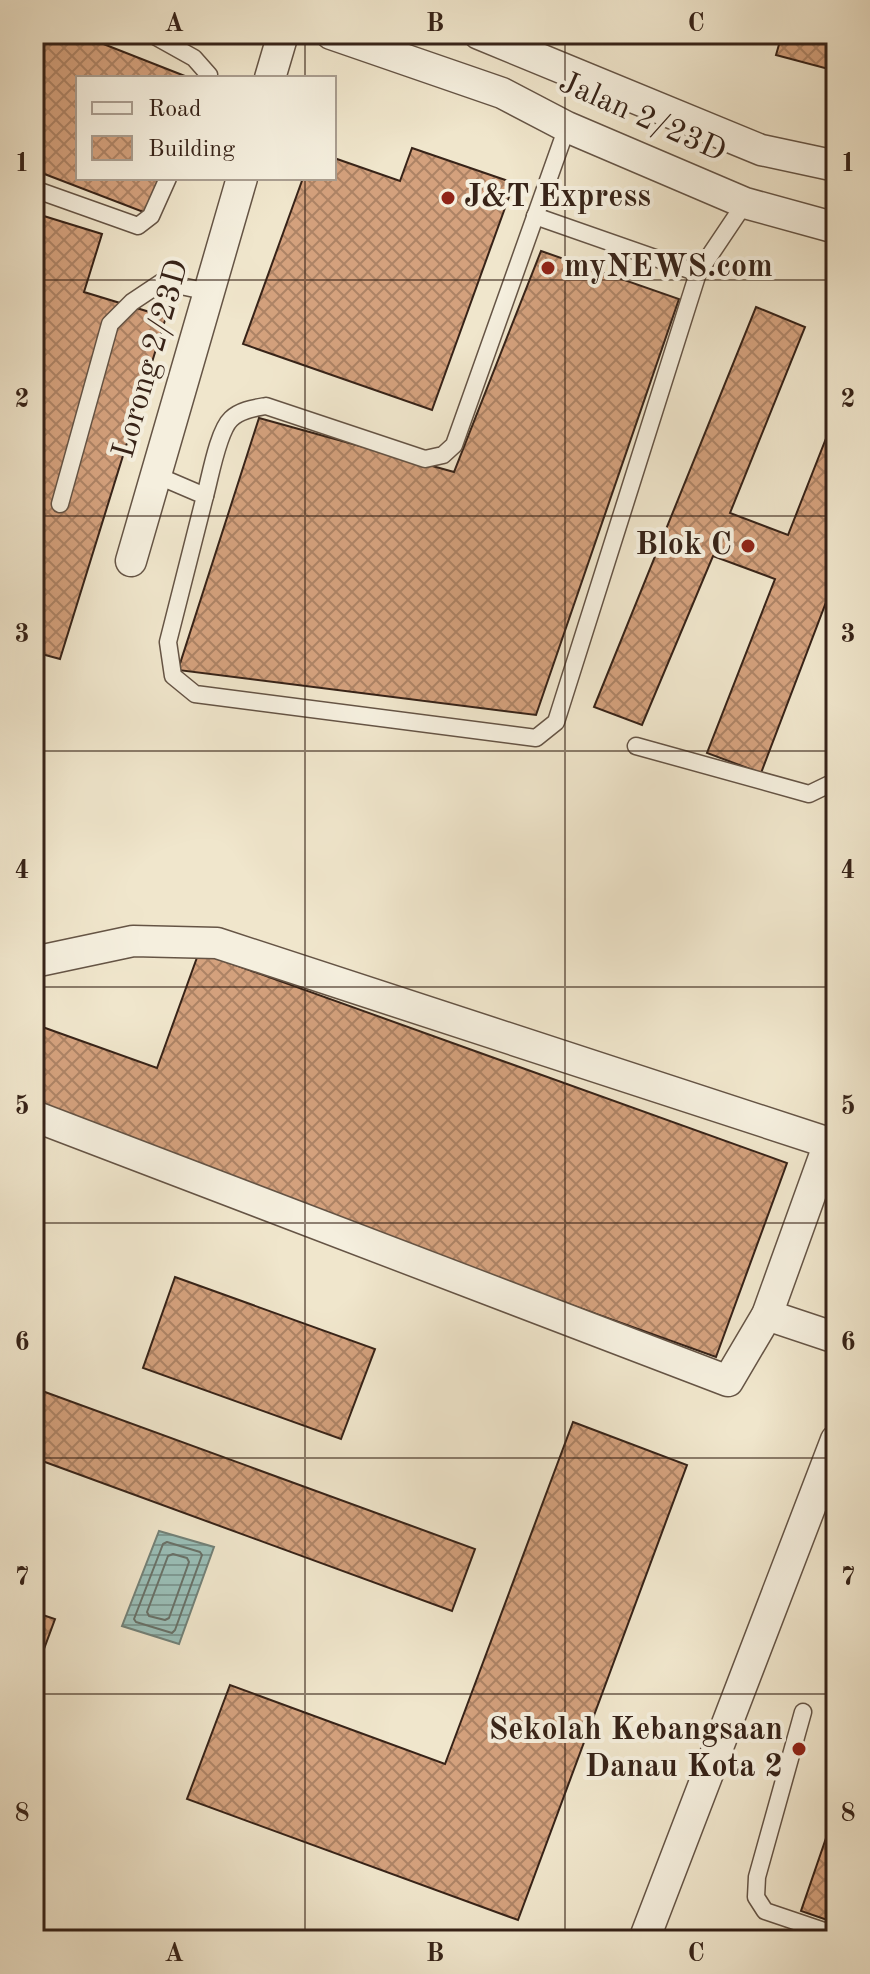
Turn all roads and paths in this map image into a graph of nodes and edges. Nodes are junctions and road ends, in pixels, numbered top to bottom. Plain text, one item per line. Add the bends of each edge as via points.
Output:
1 (151, 34) edge
2 (283, 34) edge
3 (331, 34) edge
4 (479, 34) edge
5 (519, 41) edge
6 (209, 76) edge
7 (271, 76) edge
8 (502, 93) junction
9 (567, 127) junction
10 (836, 166) edge
11 (167, 180) edge
12 (241, 180) edge
13 (34, 189) edge
14 (745, 203) junction
15 (535, 216) junction
16 (836, 228) edge
17 (698, 273) junction
18 (209, 292) junction
19 (156, 475) junction
20 (205, 496) junction
21 (60, 504) dead end
22 (131, 561) dead end
23 (636, 746) dead end
24 (836, 781) edge
25 (34, 962) edge
26 (34, 1116) edge
27 (767, 1315) junction
28 (836, 1338) edge
29 (836, 1440) edge
30 (803, 1712) dead end
31 (836, 1935) edge
32 (644, 1940) edge

1 - 6 lane via 194,58
2 - 7 street
3 - 8 street, Jalan 2/23D
4 - 5 street, Jalan 2/23D
5 - 8 street
5 - 10 street, Jalan 2/23D via 761,150
8 - 9 street, Jalan 2/23D
9 - 14 street, Jalan 2/23D
9 - 15 lane
11 - 13 lane via 151,216 138,226
12 - 18 street, Lorong 2/23D
14 - 16 street, Jalan 2/23D
14 - 17 lane
15 - 17 lane
15 - 20 lane via 454,445 443,455 425,459 266,406 248,409 230,419 223,432
17 - 20 lane via 556,722 536,738 195,694 173,676 168,642
18 - 19 street, Lorong 2/23D
18 - 21 lane via 162,282 110,324
19 - 20 lane
19 - 22 street, Lorong 2/23D
23 - 24 lane via 809,794
25 - 27 street via 133,941 217,943 829,1143
26 - 27 street via 728,1381
27 - 28 street
29 - 32 street
30 - 31 lane via 756,1897 765,1911

